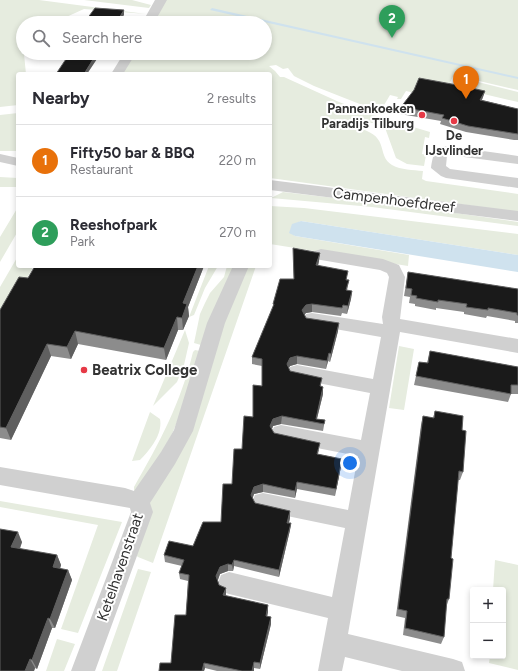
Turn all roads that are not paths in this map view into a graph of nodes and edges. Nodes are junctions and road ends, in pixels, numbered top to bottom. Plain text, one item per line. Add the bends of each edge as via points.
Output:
1 (161, 0) edge
2 (152, 16) edge
3 (126, 60) edge
4 (118, 72) edge
5 (16, 157) edge
6 (0, 158) edge
7 (518, 160) edge
8 (16, 162) edge
9 (518, 183) edge
10 (272, 185) edge
11 (518, 216) edge
12 (321, 255) edge
13 (240, 268) edge
14 (312, 319) edge
15 (392, 328) junction
16 (518, 346) edge
17 (297, 372) edge
18 (381, 388) junction
19 (281, 433) edge
20 (370, 450) junction
21 (0, 476) edge
22 (139, 502) junction
23 (263, 502) dead end
24 (357, 521) junction
25 (229, 583) dead end
26 (341, 610) junction
27 (336, 643) junction
28 (83, 671) edge
29 (330, 671) edge
30 (453, 671) edge

1 - 2 street
3 - 4 street
5 - 6 street
6 - 8 street
7 - 9 street via 447,150 440,154 438,168 446,173
10 - 11 street, Campenhoefdreef
12 - 15 street via 383,265 393,269 397,277
13 - 22 street, Ketelhavenstraat via 216,323 183,431
14 - 15 street
15 - 16 street
15 - 18 street
17 - 18 street
18 - 20 street
19 - 20 street
20 - 24 street
21 - 22 street via 125,497
22 - 28 street, Ketelhavenstraat via 142,512
23 - 24 street
24 - 26 street
25 - 26 street
26 - 27 street
27 - 29 street
27 - 30 street

